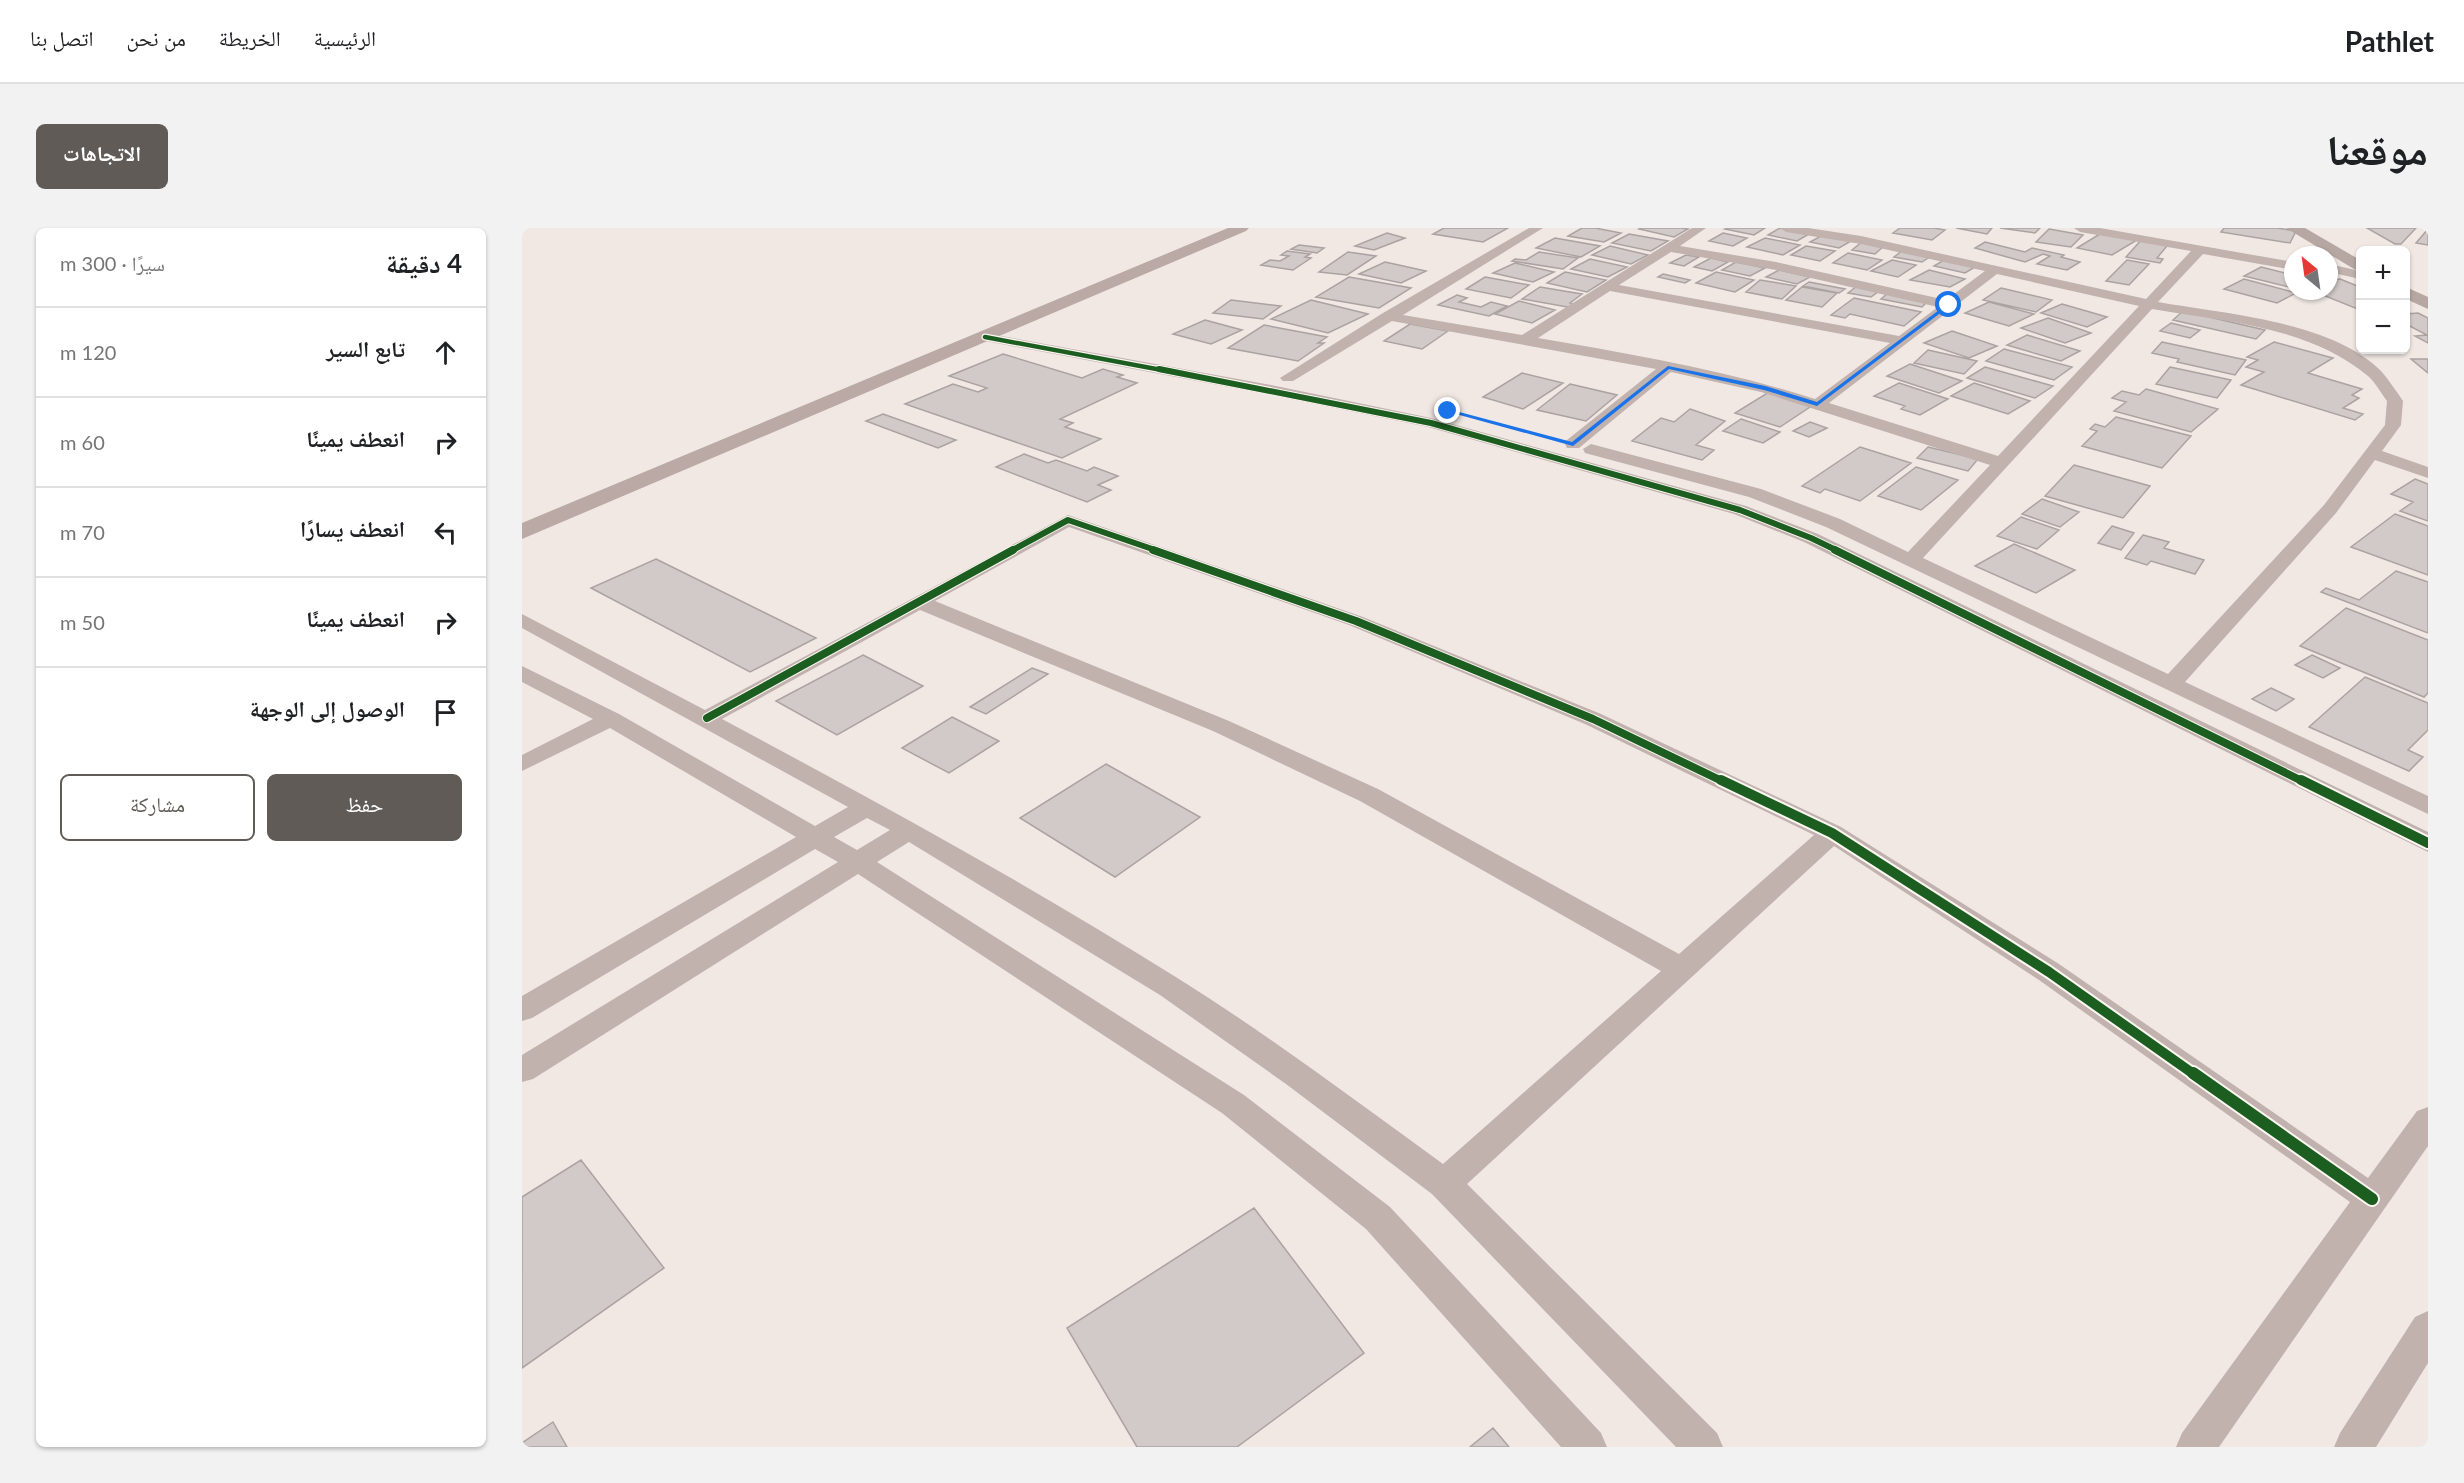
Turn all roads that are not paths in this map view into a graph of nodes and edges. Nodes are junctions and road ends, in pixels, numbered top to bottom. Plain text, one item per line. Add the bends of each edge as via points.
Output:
1 (1206, 228) edge
2 (1241, 228) edge
3 (1537, 228) edge
4 (1700, 228) edge
5 (1786, 228) edge
6 (1876, 228) edge
7 (2080, 228) edge
8 (2124, 228) edge
9 (2294, 228) edge
10 (1861, 240) junction
11 (1668, 248) junction
12 (2201, 248) junction
13 (2284, 258) edge
14 (2356, 263) edge
15 (2284, 264) edge
16 (1995, 270) junction
17 (2338, 272) edge
18 (2356, 275) edge
19 (1607, 287) junction
20 (2410, 294) edge
21 (2150, 304) junction
22 (2428, 304) edge
23 (1949, 305) junction
24 (1388, 316) junction
25 (1011, 326) junction
26 (985, 337) junction
27 (1524, 340) junction
28 (1902, 340) junction
29 (1668, 367) junction
30 (1288, 378) junction
31 (802, 393) dead end
32 (1817, 405) junction
33 (1573, 444) junction
34 (2372, 453) junction
35 (2002, 463) junction
36 (2428, 473) edge
37 (522, 532) edge
38 (1911, 560) junction
39 (919, 602) junction
40 (522, 620) edge
41 (522, 673) edge
42 (2171, 684) junction
43 (707, 718) junction
44 (611, 719) junction
45 (522, 764) edge
46 (868, 806) junction
47 (2428, 806) edge
48 (909, 830) junction
49 (1832, 833) junction
50 (816, 837) junction
51 (2428, 843) edge
52 (858, 862) junction
53 (1682, 969) junction
54 (522, 1010) edge
55 (522, 1070) edge
56 (2428, 1120) edge
57 (1444, 1184) junction
58 (2372, 1199) junction
59 (2428, 1329) edge
60 (1587, 1447) edge
61 (1703, 1447) edge
62 (2196, 1447) edge
63 (2354, 1447) edge

1 - 31 main road
2 - 25 main road
3 - 24 street
4 - 11 street
5 - 10 street
6 - 10 street
7 - 12 street
8 - 13 street
9 - 14 street
10 - 16 street
11 - 19 street
11 - 23 street via 1776,266
12 - 15 street
12 - 21 street
16 - 21 street
16 - 23 street
17 - 18 street
19 - 27 street
19 - 28 street
20 - 22 street
21 - 34 street via 2295,331 2338,348 2375,374 2395,401 2392,425
21 - 35 street
23 - 28 street
24 - 27 street
24 - 30 street
25 - 26 main road
25 - 30 street
26 - 37 main road
26 - 51 street via 1431,423 1740,510 1821,543
27 - 29 street
28 - 32 street
29 - 32 street via 1765,388
29 - 33 street
30 - 33 street via 1448,411
32 - 35 street
33 - 38 street via 1755,493 1833,523
34 - 36 street
34 - 42 street via 2330,509
35 - 38 street
38 - 42 street
39 - 43 street
39 - 49 street via 1068,520 1356,621 1593,719
39 - 53 street via 1221,726 1369,795
40 - 43 street
41 - 44 street
42 - 47 street
43 - 46 street
44 - 45 street
44 - 50 street
46 - 48 street
46 - 50 street
48 - 52 street
48 - 57 street via 1170,987
49 - 53 street
49 - 58 street via 2049,972
50 - 52 street
50 - 54 street
52 - 55 street
52 - 60 street via 1233,1104 1378,1218
53 - 57 street
56 - 58 street
57 - 61 street
58 - 62 street
59 - 63 street

